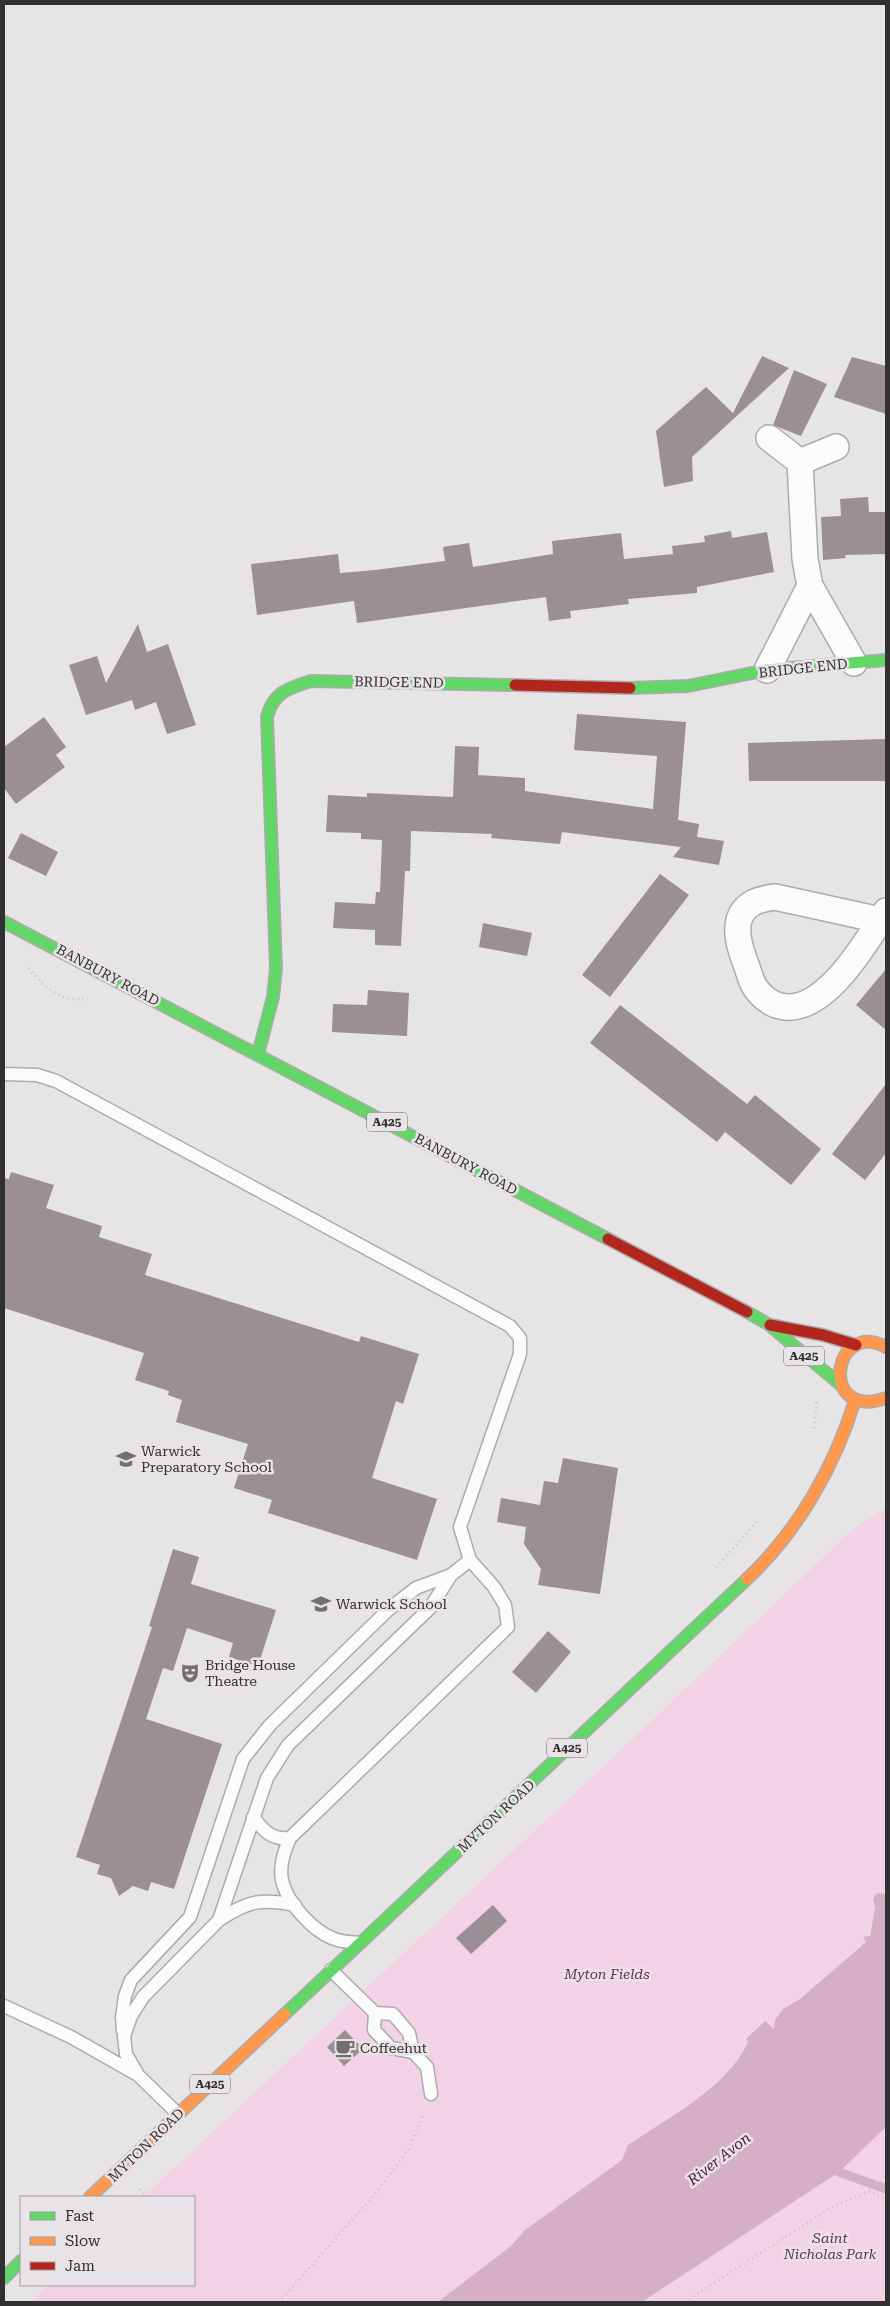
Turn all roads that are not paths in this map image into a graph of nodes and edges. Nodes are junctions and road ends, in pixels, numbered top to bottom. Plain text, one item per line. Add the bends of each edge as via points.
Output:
1 (769, 438) dead end
2 (836, 448) dead end
3 (800, 462) junction
4 (810, 586) junction
5 (886, 660) edge
6 (854, 663) junction
7 (767, 670) junction
8 (883, 915) edge
9 (4, 922) edge
10 (258, 1054) junction
11 (4, 1074) edge
12 (768, 1324) junction
13 (885, 1342) edge
14 (856, 1345) junction
15 (841, 1385) junction
16 (886, 1398) edge
17 (855, 1400) junction
18 (470, 1560) junction
19 (451, 1575) junction
20 (253, 1817) junction
21 (290, 1838) junction
22 (295, 1906) junction
23 (219, 1920) junction
24 (361, 1943) junction
25 (332, 1970) junction
26 (4, 2006) edge
27 (375, 2013) junction
28 (124, 2036) junction
29 (413, 2052) junction
30 (138, 2075) junction
31 (432, 2094) road end
32 (178, 2114) junction
33 (91, 2196) edge
34 (20, 2262) edge
35 (4, 2278) edge

1 - 3 street
2 - 3 street
3 - 4 street via 805,559
4 - 6 street
4 - 7 street
5 - 6 main road, BRIDGE END
6 - 7 main road, BRIDGE END
7 - 10 main road, BRIDGE END via 688,686 655,689 377,681 311,682 286,689 270,706 267,716 276,968 273,997
8 - 8 street via 847,970 807,1002 781,1006 766,999 751,982 738,932 746,909 757,899 775,897
9 - 10 main road, BANBURY ROAD / A425
10 - 12 main road, BANBURY ROAD / A425
11 - 18 lane via 38,1075 56,1081 517,1332 520,1354 460,1527
12 - 14 main road, BANBURY ROAD / A425
12 - 15 main road, BANBURY ROAD / A425
13 - 14 main road, BANBURY ROAD
14 - 15 main road via 848,1350 839,1367
15 - 17 main road, BANBURY ROAD
16 - 17 main road via 872,1403
17 - 24 main road, MYTON ROAD / A425 via 844,1439 828,1472 805,1510 754,1573
18 - 19 lane
18 - 21 lane via 505,1605 508,1627
19 - 20 lane via 430,1608 288,1745 267,1778
19 - 28 lane via 416,1588 388,1610 270,1725 243,1759 190,1917 131,1980 122,2018
20 - 21 lane via 265,1832 280,1839
20 - 23 lane
21 - 22 lane via 281,1872 283,1884
22 - 23 lane via 268,1900 253,1902 240,1906
22 - 24 lane via 322,1934
23 - 28 lane via 143,1997
24 - 25 main road, MYTON ROAD / A425
25 - 27 lane
25 - 32 main road, MYTON ROAD / A425
26 - 30 lane via 71,2037
27 - 29 lane via 392,2014 410,2033
27 - 29 lane via 374,2030 391,2048
28 - 30 lane via 126,2054
29 - 31 lane via 426,2067
30 - 32 lane
32 - 33 main road, MYTON ROAD / A425
34 - 35 main road

